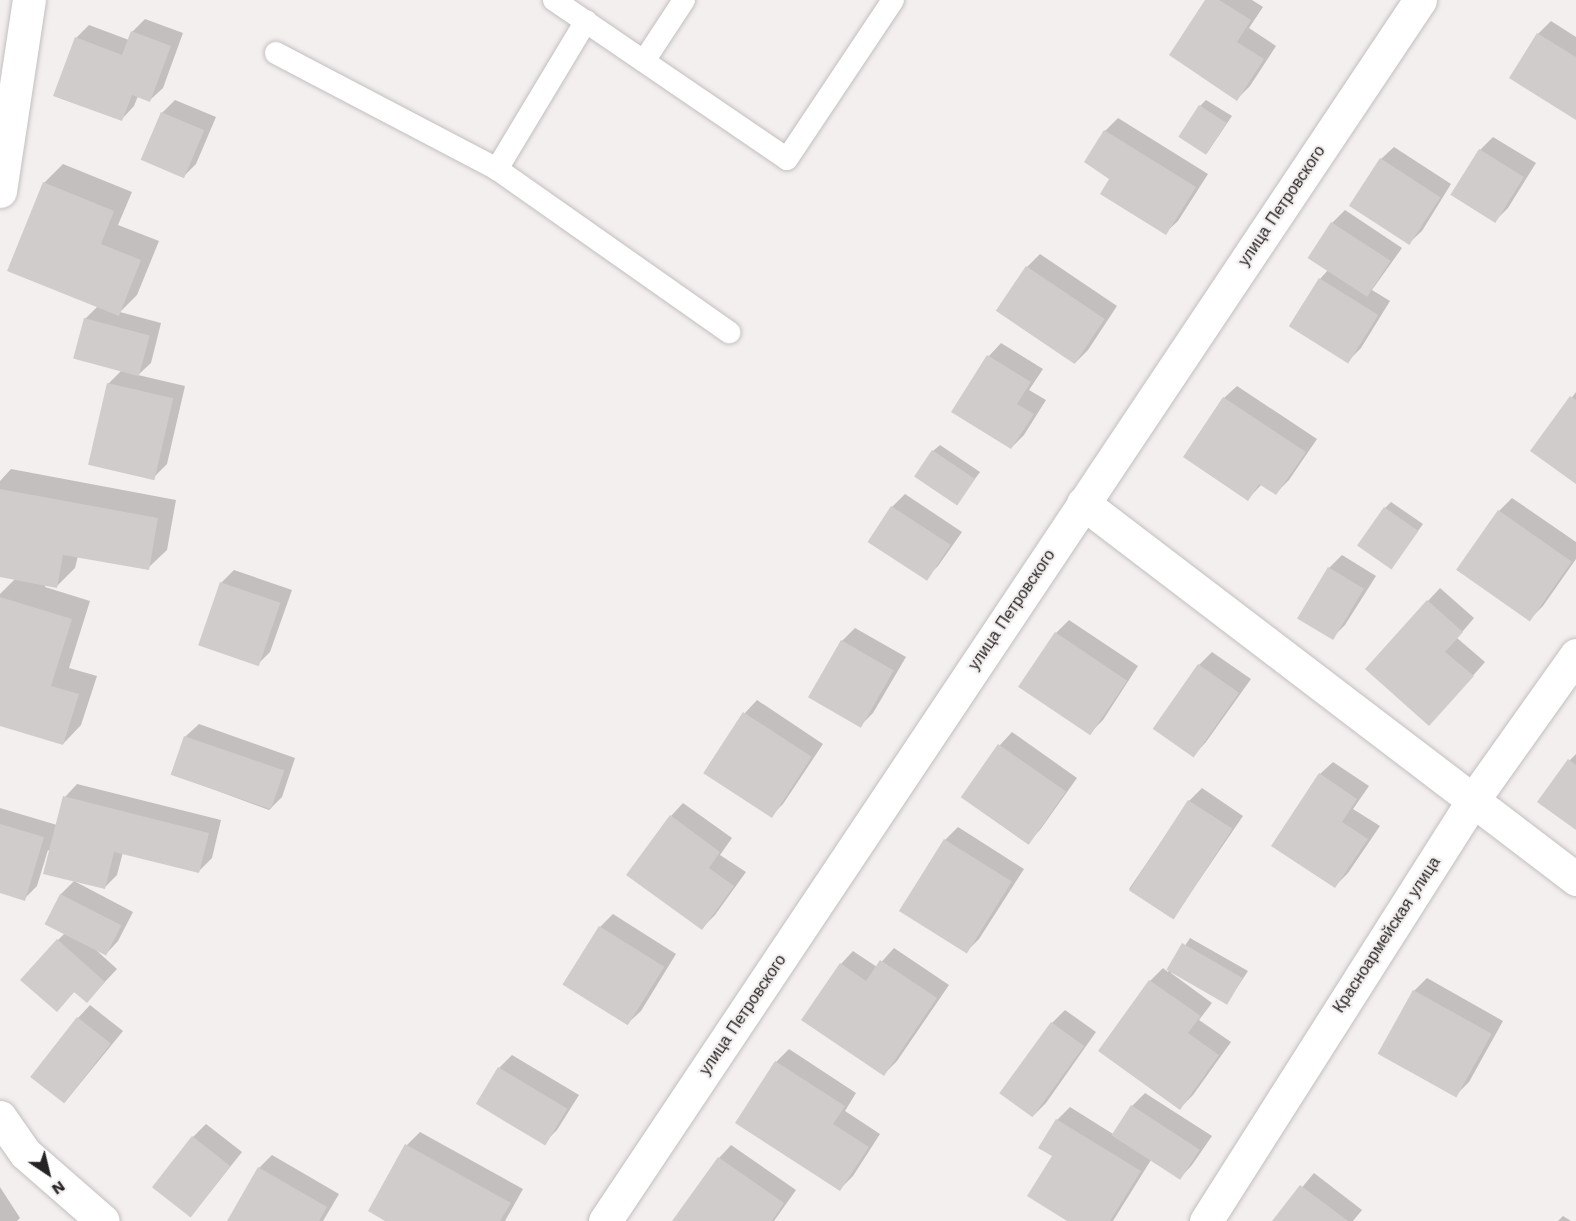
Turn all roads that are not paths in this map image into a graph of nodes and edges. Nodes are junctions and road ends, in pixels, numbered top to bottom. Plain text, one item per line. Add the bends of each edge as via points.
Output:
1 (29, 0) edge
2 (554, 0) edge
3 (684, 0) edge
4 (893, 0) edge
5 (1420, 0) edge
6 (586, 21) junction
7 (276, 53) dead end
8 (644, 61) junction
9 (497, 169) junction
10 (0, 191) edge
11 (729, 332) dead end
12 (1083, 503) junction
13 (1576, 655) edge
14 (1473, 800) junction
15 (1576, 879) edge
16 (0, 1117) edge
17 (103, 1221) edge
18 (605, 1221) edge
19 (1206, 1221) edge

1 - 10 street
2 - 6 lane
3 - 8 lane
4 - 8 lane via 787,159
5 - 12 street, улица Петровского
6 - 8 lane
6 - 9 lane
7 - 9 lane
9 - 11 lane
12 - 14 street
12 - 18 street, улица Петровского
13 - 14 street, Красноармейская улица
14 - 15 street
14 - 19 street, Красноармейская улица
16 - 17 street via 25,1153

